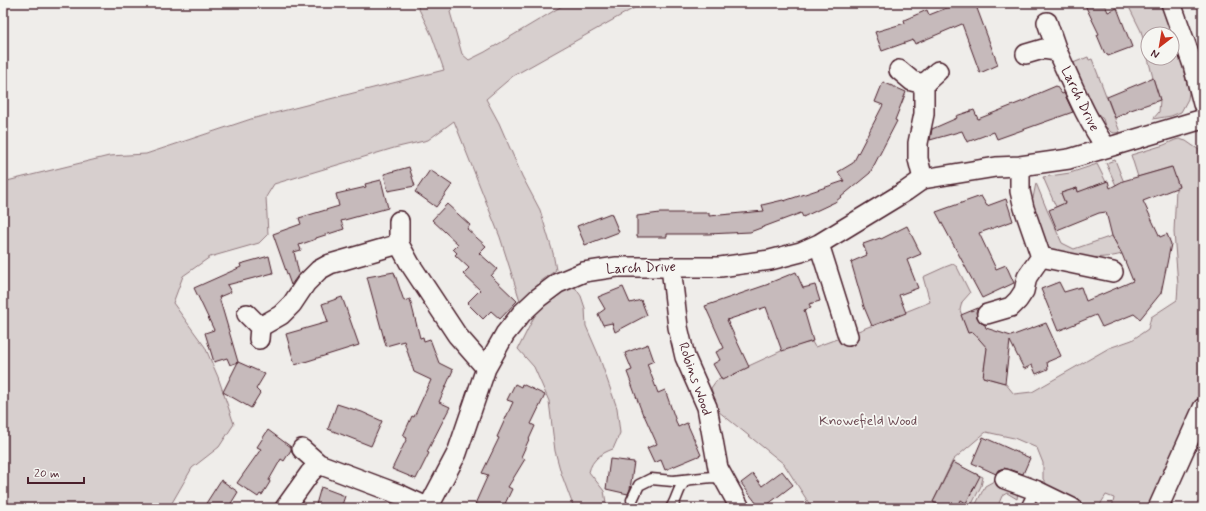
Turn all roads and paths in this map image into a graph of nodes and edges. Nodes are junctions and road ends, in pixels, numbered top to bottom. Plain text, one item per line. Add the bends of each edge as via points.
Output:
1 (1171, 3) edge
2 (1047, 22) dead end
3 (1057, 51) junction
4 (1026, 54) dead end
5 (899, 70) dead end
6 (938, 71) dead end
7 (924, 84) junction
8 (1203, 104) edge
9 (1203, 119) edge
10 (1106, 147) junction
11 (1020, 166) junction
12 (923, 179) junction
13 (399, 221) dead end
14 (399, 244) junction
15 (819, 244) junction
16 (1042, 257) junction
17 (671, 267) junction
18 (1113, 272) dead end
19 (987, 314) dead end
20 (255, 327) dead end
21 (848, 336) dead end
22 (486, 368) junction
23 (1203, 408) edge
24 (302, 449) dead end
25 (320, 464) junction
26 (723, 478) junction
27 (1005, 479) dead end
28 (686, 480) junction
29 (1035, 490) junction
30 (632, 500) dead end
31 (285, 508) edge
32 (428, 508) edge
33 (671, 508) edge
34 (740, 508) edge
35 (1026, 508) edge
36 (1072, 508) edge
37 (1158, 508) edge

1 - 8 street via 1193,65
2 - 3 street, Larch Drive
3 - 4 street, Larch Drive via 1044,49
3 - 10 street, Larch Drive via 1086,114
5 - 7 street via 912,81
6 - 7 street
7 - 12 street via 924,114 918,142 918,159
9 - 10 street, Larch Drive
10 - 11 street, Larch Drive via 1069,159
11 - 12 street, Larch Drive via 996,167
11 - 16 street via 1020,191 1024,208
12 - 15 street, Larch Drive
13 - 14 street
14 - 20 street via 330,264 318,270 281,315
14 - 22 street via 457,335
15 - 17 street, Larch Drive via 770,260 720,267
15 - 21 street
16 - 18 street
16 - 19 street via 1027,277 1024,291 1018,300 1011,307
17 - 22 street, Larch Drive via 617,267 584,272 558,283 522,313 505,334
17 - 26 street, Robins Wood via 678,326 685,357 707,407 718,468
22 - 32 street, Larch Drive via 457,453
23 - 37 street
24 - 25 street
25 - 31 street via 310,473
25 - 32 street
26 - 28 lane
26 - 34 street, Robins Wood
27 - 29 street
28 - 30 lane via 651,479 639,485
28 - 33 lane via 678,490
29 - 35 lane
29 - 36 street

